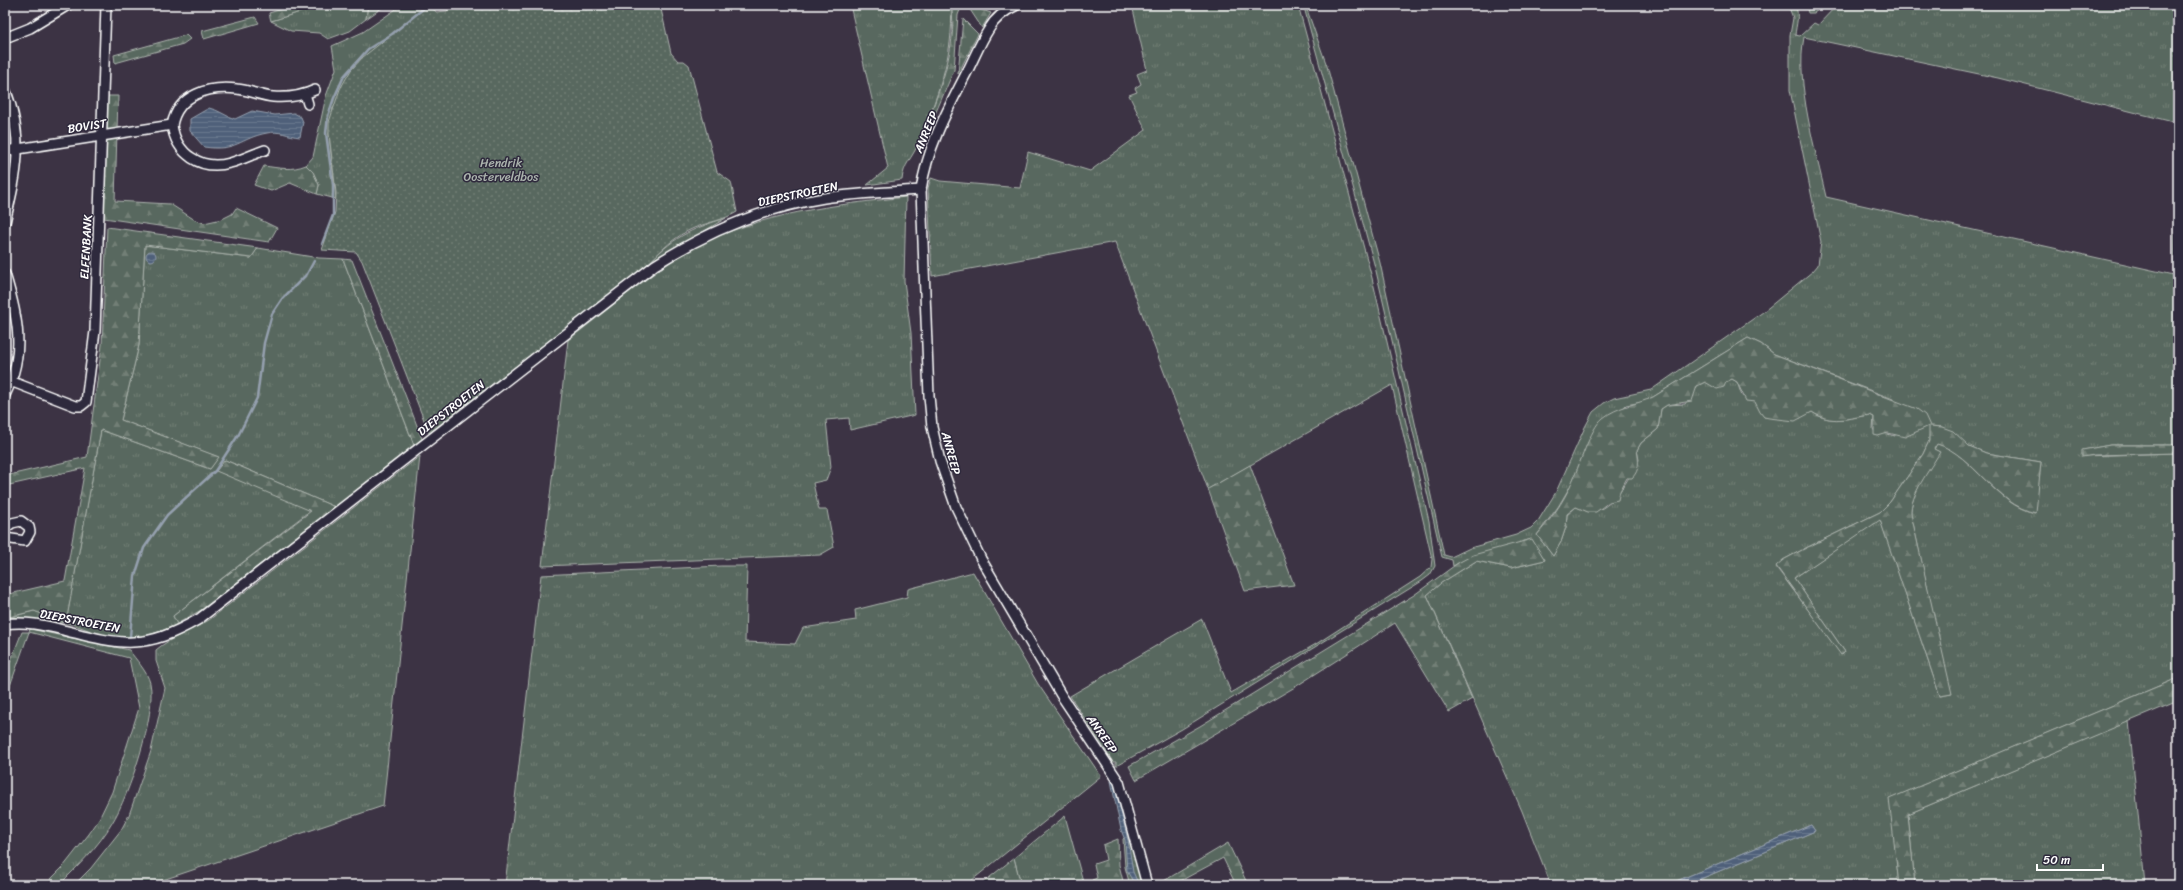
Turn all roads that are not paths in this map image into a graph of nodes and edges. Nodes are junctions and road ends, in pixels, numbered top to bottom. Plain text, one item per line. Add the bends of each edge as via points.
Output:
1 (68, 5) edge
2 (106, 5) edge
3 (1017, 5) edge
4 (5, 38) edge
5 (5, 89) edge
6 (315, 90) dead end
7 (305, 94) junction
8 (308, 104) dead end
9 (172, 125) junction
10 (101, 136) junction
11 (18, 149) junction
12 (265, 150) dead end
13 (5, 151) edge
14 (921, 190) junction
15 (5, 222) edge
16 (5, 274) edge
17 (8, 380) edge
18 (5, 395) edge
19 (5, 528) edge
20 (5, 538) edge
21 (5, 624) edge
22 (1147, 885) edge

1 - 4 street via 30,28
2 - 10 street, ELFENBANK
3 - 14 street, ANREEP via 1002,13 985,35 929,154
5 - 11 street via 16,126
6 - 7 street
7 - 8 street
7 - 9 street via 273,97 238,89 218,89 189,98 174,113
9 - 10 street, BOVIST
9 - 12 street via 178,147 188,156 203,162 218,165 230,163
10 - 11 street, BOVIST
10 - 17 street, ELFENBANK via 95,331 86,402 81,406 75,406
11 - 13 street, BOVIST
11 - 15 street via 14,187
14 - 21 street, DIEPSTROETEN via 850,195 780,208 729,225 686,246 655,265 199,619 178,631 153,641 128,642 94,638 46,626
14 - 22 street, ANREEP via 929,396 932,427 944,476 981,559 1061,695 1119,782
16 - 17 street via 16,310 19,332 17,353
17 - 18 street
19 - 20 street via 12,523 21,522 29,527 30,532 25,541

